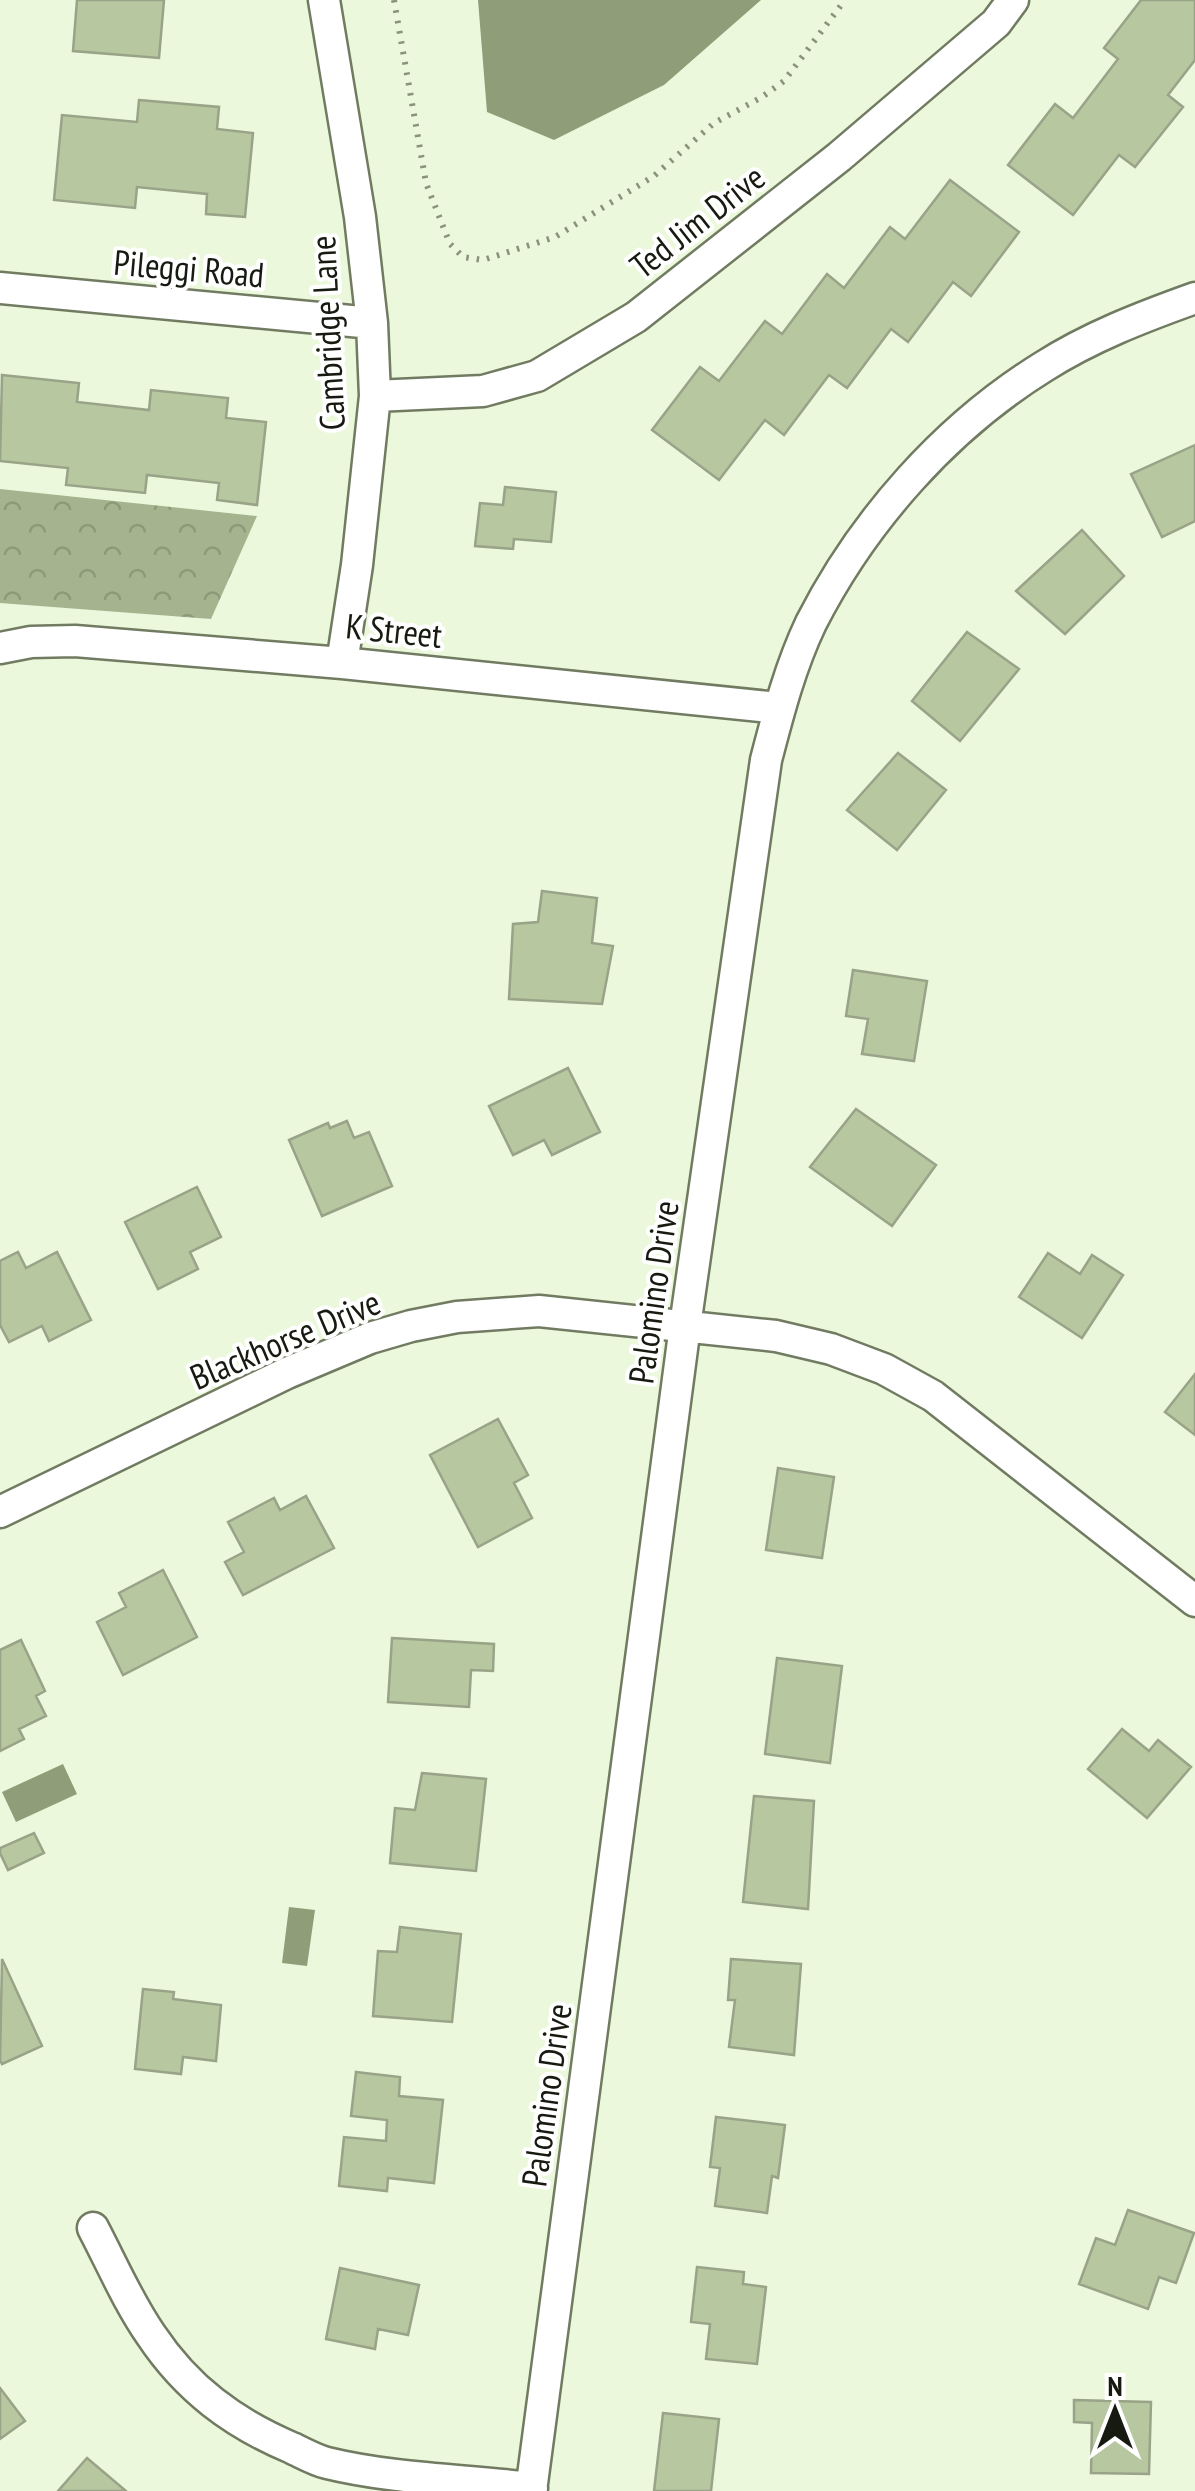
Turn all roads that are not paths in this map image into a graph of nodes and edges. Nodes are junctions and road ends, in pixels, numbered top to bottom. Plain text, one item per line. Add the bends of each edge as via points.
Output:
1 (324, 0) edge
2 (1013, 0) edge
3 (0, 288) edge
4 (1195, 298) edge
5 (372, 322) junction
6 (376, 396) junction
7 (0, 648) edge
8 (342, 662) junction
9 (780, 708) junction
10 (686, 1326) junction
11 (0, 1512) edge
12 (1195, 1601) edge
13 (93, 2228) dead end
14 (532, 2489) edge

1 - 5 street, Cambridge Lane
2 - 6 street, Ted Jim Drive via 996,23 840,157 636,317 537,376 483,391
3 - 5 street, Pileggi Road
4 - 9 street, Palomino Drive via 1121,325 1043,366 971,418 861,541 810,626
5 - 6 street, Cambridge Lane
6 - 8 street, Cambridge Lane
7 - 8 street, K Street via 75,640
8 - 9 street, K Street
9 - 10 street, Palomino Drive via 766,760
10 - 11 street, Blackhorse Drive via 538,1310 412,1326 287,1373
10 - 12 street, Blackhorse Drive via 831,1349 900,1378 933,1396
10 - 14 street, Palomino Drive
13 - 14 street via 152,2337 184,2377 257,2433 324,2462

